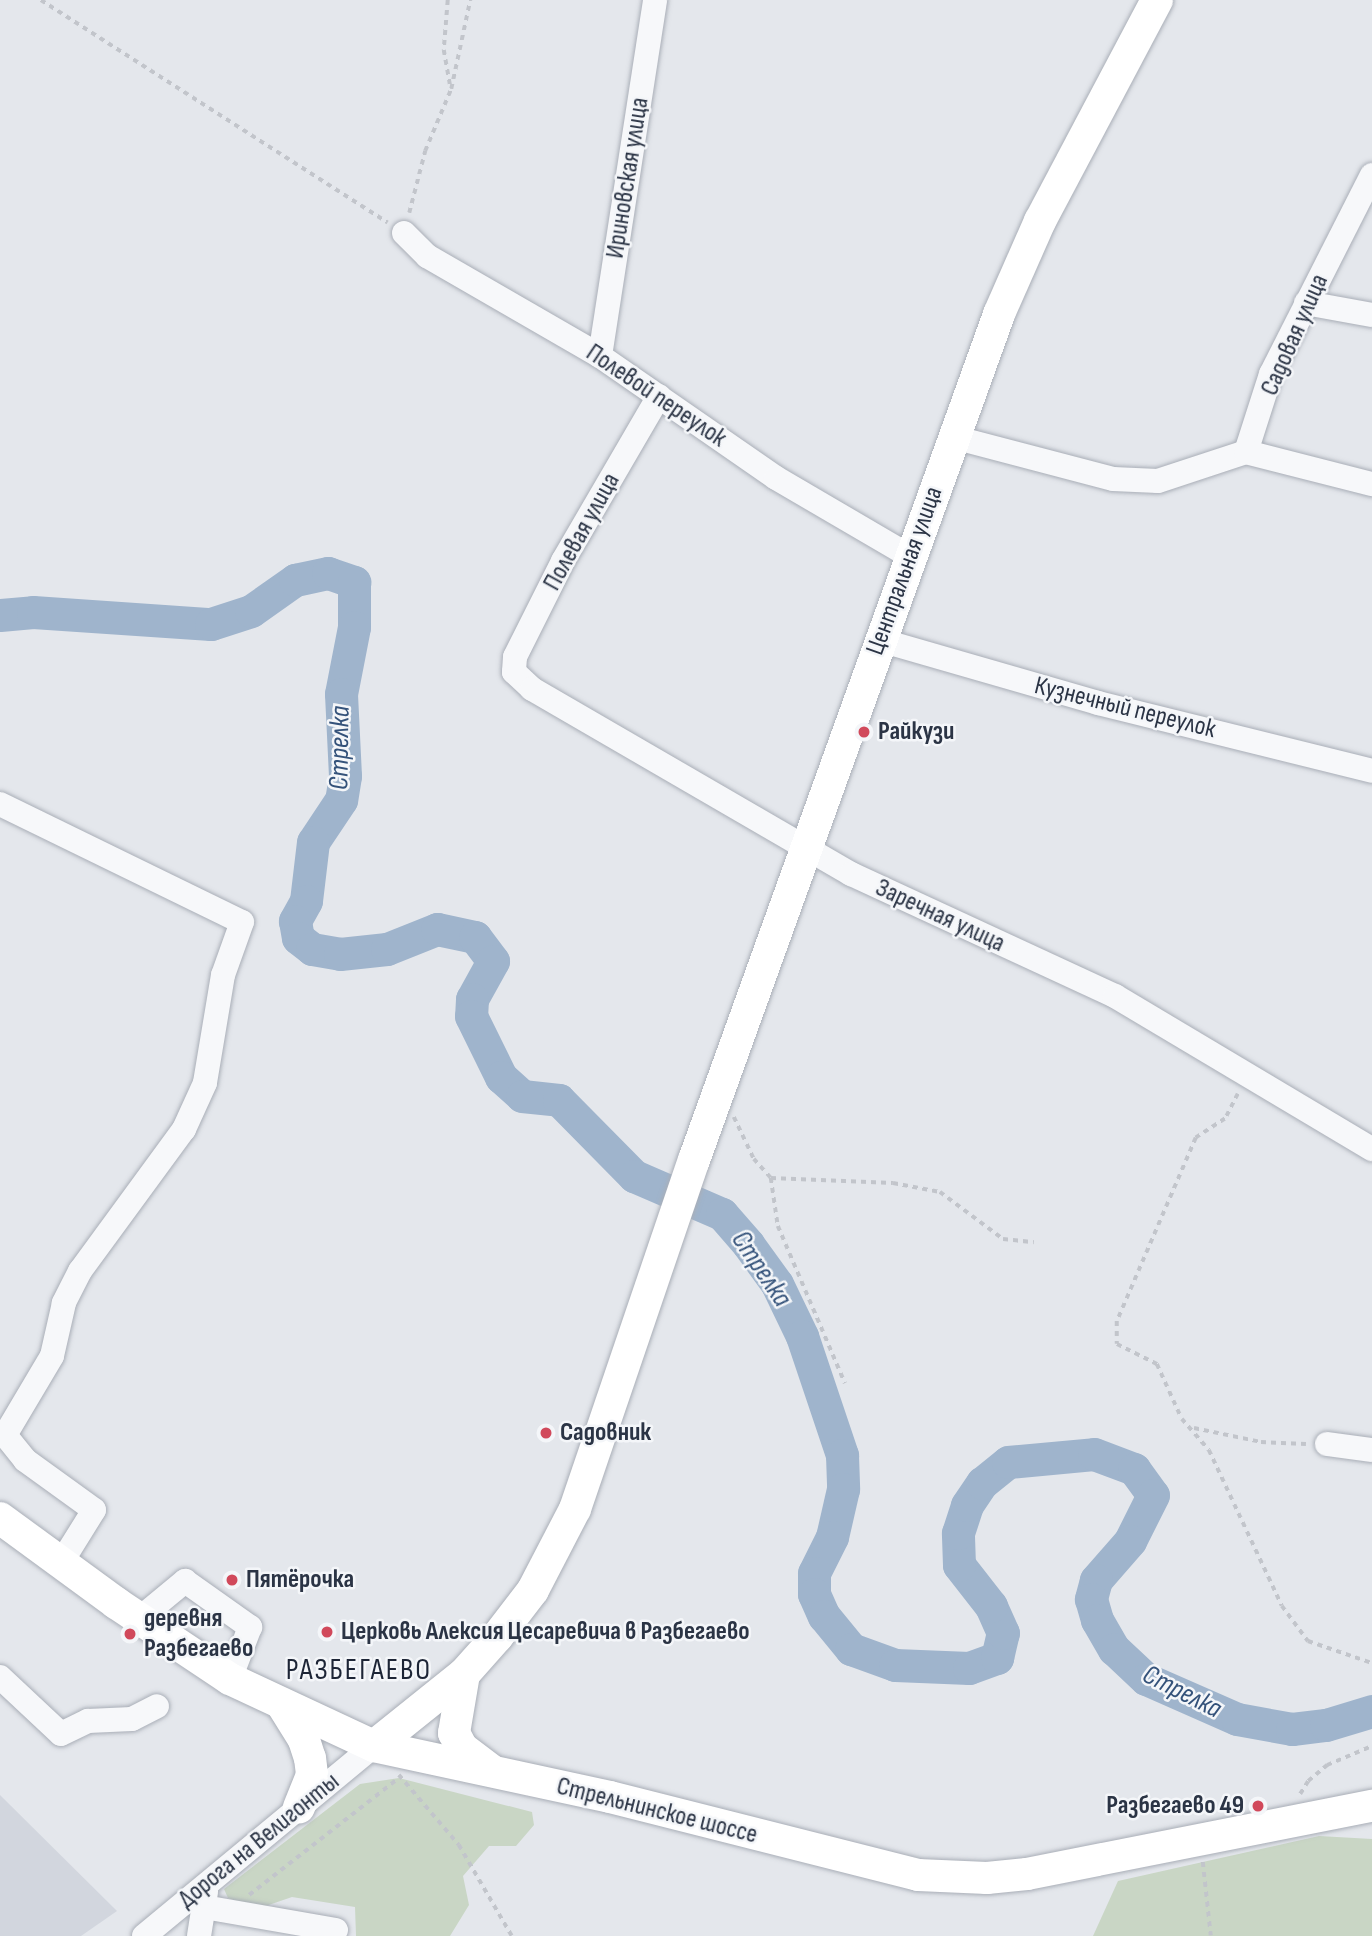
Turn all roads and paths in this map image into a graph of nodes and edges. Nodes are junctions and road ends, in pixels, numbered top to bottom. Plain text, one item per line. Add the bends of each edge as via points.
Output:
1 (41, 0) edge
2 (448, 0) edge
3 (470, 0) edge
4 (655, 0) edge
5 (1157, 0) edge
6 (451, 89) junction
7 (1372, 175) edge
8 (404, 233) junction
9 (1306, 303) junction
10 (1372, 315) edge
11 (600, 356) junction
12 (659, 396) junction
13 (953, 437) junction
14 (1246, 452) junction
15 (1372, 484) edge
16 (911, 557) junction
17 (880, 640) junction
18 (514, 672) joint
19 (1372, 771) edge
20 (0, 804) edge
21 (806, 849) junction
22 (1249, 1073) junction
23 (723, 1078) junction
24 (1372, 1149) edge
25 (771, 1178) junction
26 (1034, 1242) dead end
27 (845, 1383) dead end
28 (1194, 1428) junction
29 (1327, 1444) joint
30 (1372, 1450) edge
31 (0, 1518) edge
32 (61, 1563) junction
33 (139, 1619) junction
34 (1372, 1663) edge
35 (464, 1674) junction
36 (0, 1677) edge
37 (230, 1679) junction
38 (157, 1706) dead end
39 (283, 1706) junction
40 (1372, 1746) edge
41 (391, 1759) junction
42 (499, 1774) junction
43 (1294, 1798) dead end
44 (1372, 1805) edge
45 (299, 1808) junction
46 (1203, 1855) dead end
47 (213, 1901) junction
48 (336, 1930) dead end
49 (144, 1936) edge
50 (199, 1936) edge
51 (512, 1936) edge
52 (1211, 1936) edge

1 - 8 path
2 - 6 path via 444,50
3 - 6 path
4 - 11 street, Ириновская улица
5 - 13 main road, Центральная улица via 1040,221
6 - 8 path via 425,151
7 - 9 street, Садовая улица
8 - 11 street, Полевой переулок via 427,256
9 - 10 street
9 - 14 street, Садовая улица via 1271,374
11 - 12 street, Полевой переулок
12 - 16 street, Полевой переулок via 776,478
12 - 18 street, Полевая улица via 564,561 515,657
13 - 14 street via 1112,479 1158,481
13 - 16 main road, Центральная улица
14 - 15 street
16 - 17 main road, Центральная улица
17 - 19 street, Кузнечный переулок via 1098,704
17 - 21 main road, Центральная улица
18 - 21 street, Заречная улица via 532,689
20 - 32 street via 242,922 223,975 205,1083 184,1129 80,1271 64,1303 52,1356 5,1436 25,1460 94,1510
21 - 22 street, Заречная улица via 850,874 1115,996
21 - 23 main road, Центральная улица
22 - 24 street, Заречная улица
22 - 28 path via 1225,1119 1196,1138 1117,1321 1117,1344 1157,1364 1182,1419
23 - 25 path via 742,1135
23 - 35 main road, Центральная улица via 595,1456 560,1542 517,1612
25 - 26 path via 893,1183 940,1192 1003,1239
25 - 27 path via 778,1226
28 - 29 path via 1261,1442
28 - 34 path via 1282,1606 1308,1641
29 - 30 street
31 - 32 main road, Стрельнинское шоссе
32 - 33 main road, Стрельнинское шоссе
33 - 37 main road, Стрельнинское шоссе
33 - 37 street via 185,1581 250,1627
35 - 41 main road, Центральная улица
35 - 42 main road via 454,1733 477,1762
36 - 38 street via 61,1734 88,1721 132,1719
37 - 39 main road, Стрельнинское шоссе
39 - 41 main road, Стрельнинское шоссе
39 - 45 main road via 310,1758 312,1775
40 - 43 path via 1327,1765
41 - 42 main road, Стрельнинское шоссе
41 - 45 street, Дорога на Велигонты
41 - 47 path
41 - 51 path via 459,1845
42 - 44 main road, Стрельнинское шоссе via 610,1797 863,1863 950,1878 1027,1874
45 - 47 street, Дорога на Велигонты
46 - 52 path
47 - 48 street
47 - 49 street, Дорога на Велигонты
47 - 50 street

